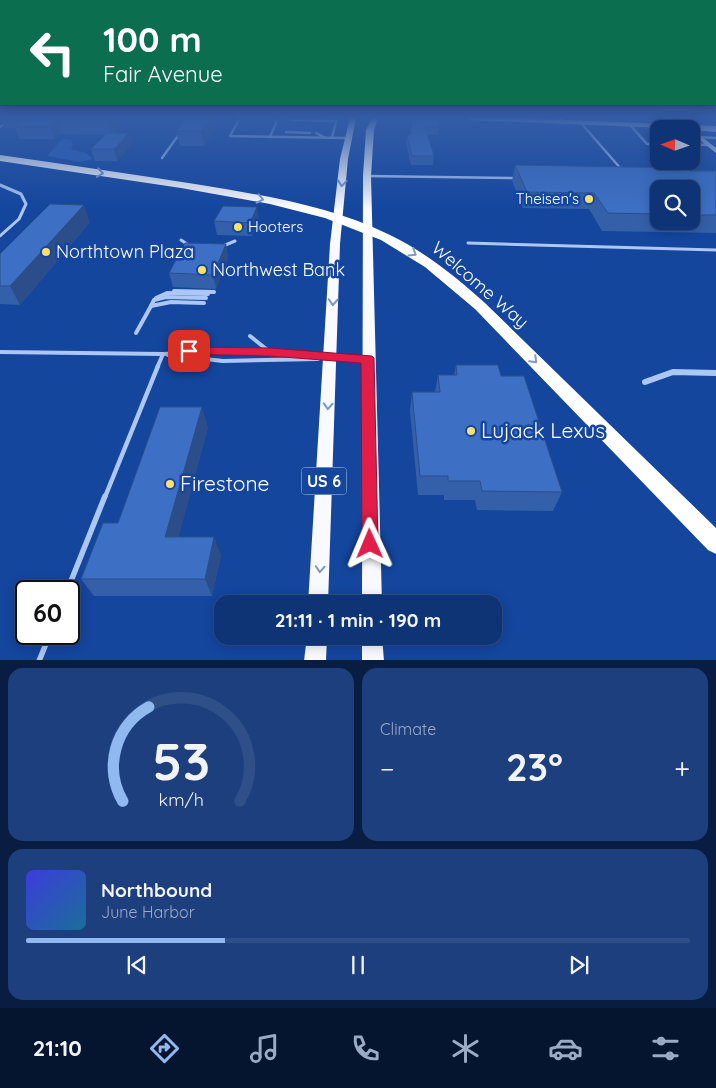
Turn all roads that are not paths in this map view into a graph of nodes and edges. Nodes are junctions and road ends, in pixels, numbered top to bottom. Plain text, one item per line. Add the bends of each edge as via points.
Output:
1 (169, 149) edge
2 (346, 149) edge
3 (369, 149) edge
4 (604, 149) edge
5 (0, 158) edge
6 (162, 158) dead end
7 (625, 174) edge
8 (367, 176) junction
9 (524, 178) edge
10 (0, 185) edge
11 (338, 218) junction
12 (366, 229) junction
13 (0, 236) edge
14 (182, 240) dead end
15 (235, 241) dead end
16 (468, 244) dead end
17 (193, 248) edge
18 (220, 248) edge
19 (716, 250) edge
20 (214, 292) dead end
21 (167, 293) junction
22 (154, 300) junction
23 (204, 303) dead end
24 (151, 306) junction
25 (136, 333) dead end
26 (250, 336) dead end
27 (2, 352) edge
28 (270, 352) junction
29 (163, 354) junction
30 (0, 358) edge
31 (330, 358) junction
32 (368, 358) junction
33 (716, 373) edge
34 (645, 382) dead end
35 (716, 542) edge
36 (71, 580) edge
37 (318, 595) edge
38 (372, 595) edge
39 (45, 645) edge
40 (316, 645) edge
41 (372, 645) edge
42 (39, 660) edge
43 (315, 660) edge
44 (373, 660) edge

1 - 6 lane
2 -> 11 main road, US 6
3 - 8 main road, US 6
4 - 7 lane
5 -> 11 highway, Welcome Way via 242,195
8 - 9 lane
8 - 12 main road, US 6
10 - 13 lane via 21,194 26,204 19,219
11 - 12 highway, Welcome Way
11 -> 31 main road, US 6
12 - 32 main road, US 6
12 -> 35 highway, Welcome Way via 412,251 457,286
14 - 17 lane
15 - 18 lane
16 - 19 lane
20 - 21 lane via 182,290
21 - 22 lane
21 - 22 lane via 207,296
22 - 24 lane
23 - 24 lane via 172,302
24 - 25 lane
26 - 28 lane
27 - 29 lane
27 - 30 lane
28 - 29 lane via 189,351
28 - 31 lane
29 - 31 lane via 186,359 275,362
29 - 36 lane
31 - 32 street
31 -> 37 main road, US 6
32 - 38 main road, US 6
33 - 34 street via 674,372
39 - 42 lane
40 - 43 main road
41 - 44 main road

